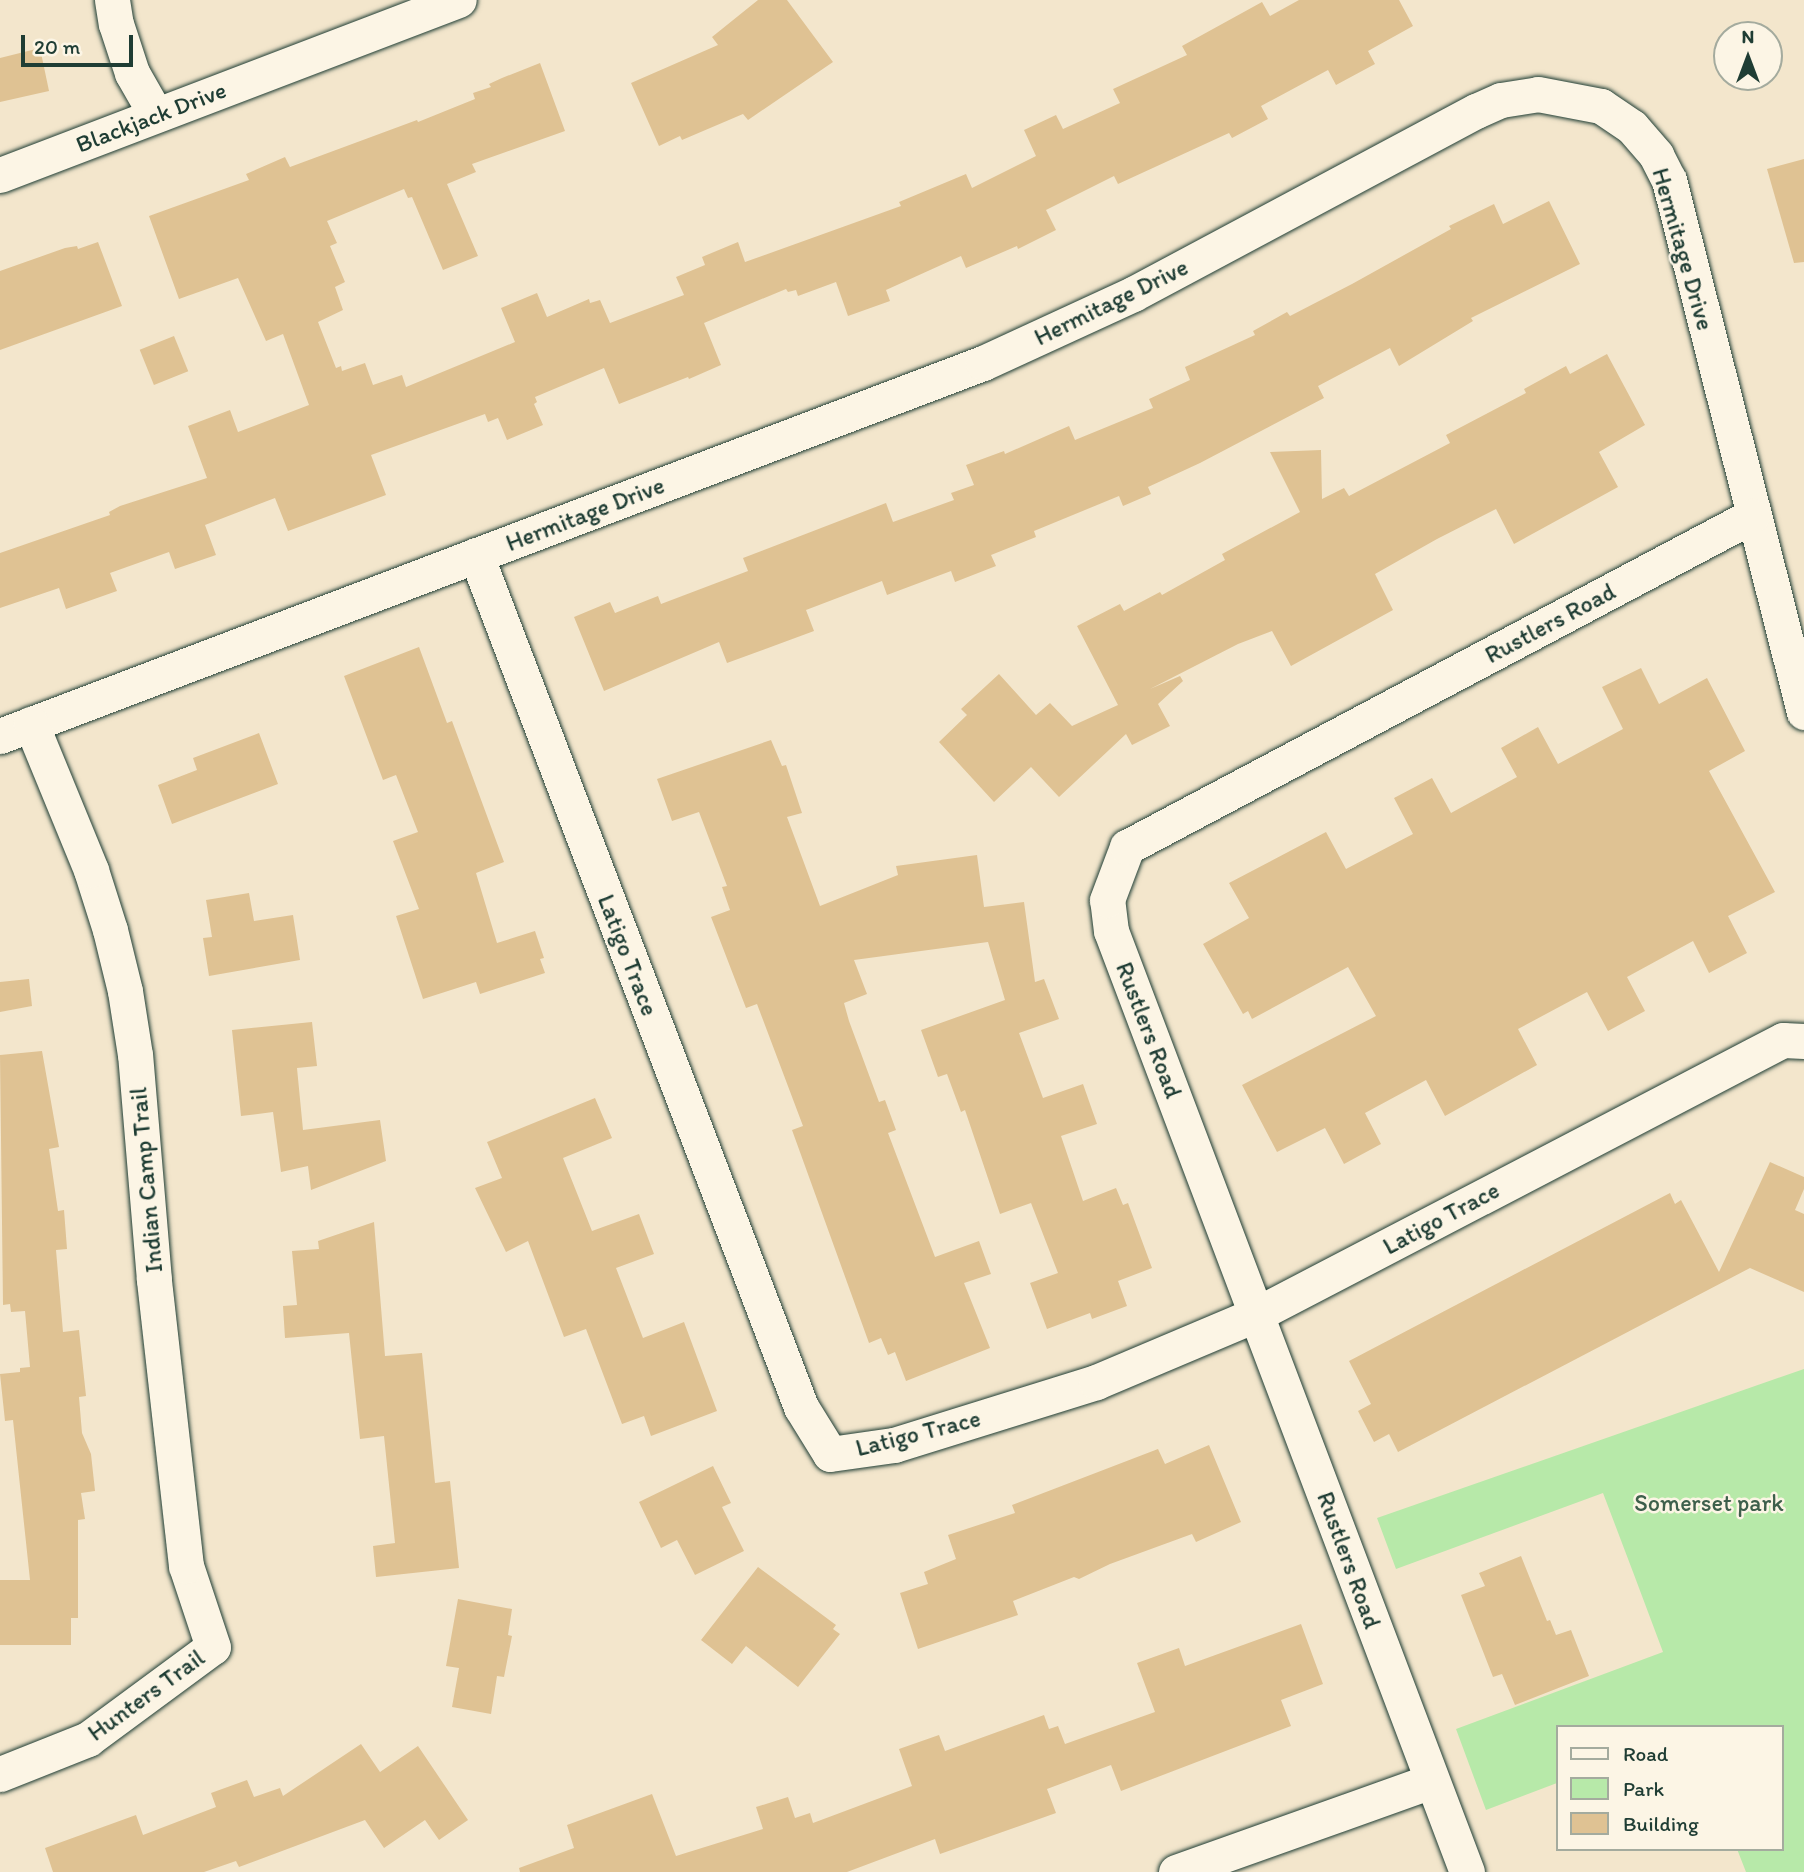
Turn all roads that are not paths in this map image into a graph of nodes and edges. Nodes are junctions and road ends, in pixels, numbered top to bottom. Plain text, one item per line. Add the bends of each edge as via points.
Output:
1 (112, 0) edge
2 (459, 0) edge
3 (156, 115) junction
4 (0, 175) edge
5 (1752, 516) junction
6 (475, 555) junction
7 (1804, 712) edge
8 (15, 729) edge
9 (1804, 1041) edge
10 (1257, 1314) junction
11 (213, 1647) joint
12 (0, 1774) edge
13 (1432, 1781) junction
14 (1176, 1872) edge
15 (1467, 1872) edge

1 - 3 street via 132,73
2 - 3 street, Blackjack Drive
3 - 4 street, Blackjack Drive
5 - 6 street, Hermitage Drive via 1669,180 1632,127 1601,106 1538,94 1501,100 1476,111 1133,294 983,363
5 - 7 street, Hermitage Drive
5 - 10 street, Rustlers Road via 1127,847 1107,901 1111,931
6 - 8 street, Hermitage Drive
6 - 10 street, Latigo Trace via 801,1407 830,1454 894,1445 1096,1382
8 - 11 street, Indian Camp Trail via 91,870 125,991 186,1566
9 - 10 street, Latigo Trace via 1783,1040
10 - 13 street, Rustlers Road
11 - 12 street, Hunters Trail via 88,1739
13 - 14 street
13 - 15 street, Rustlers Road

